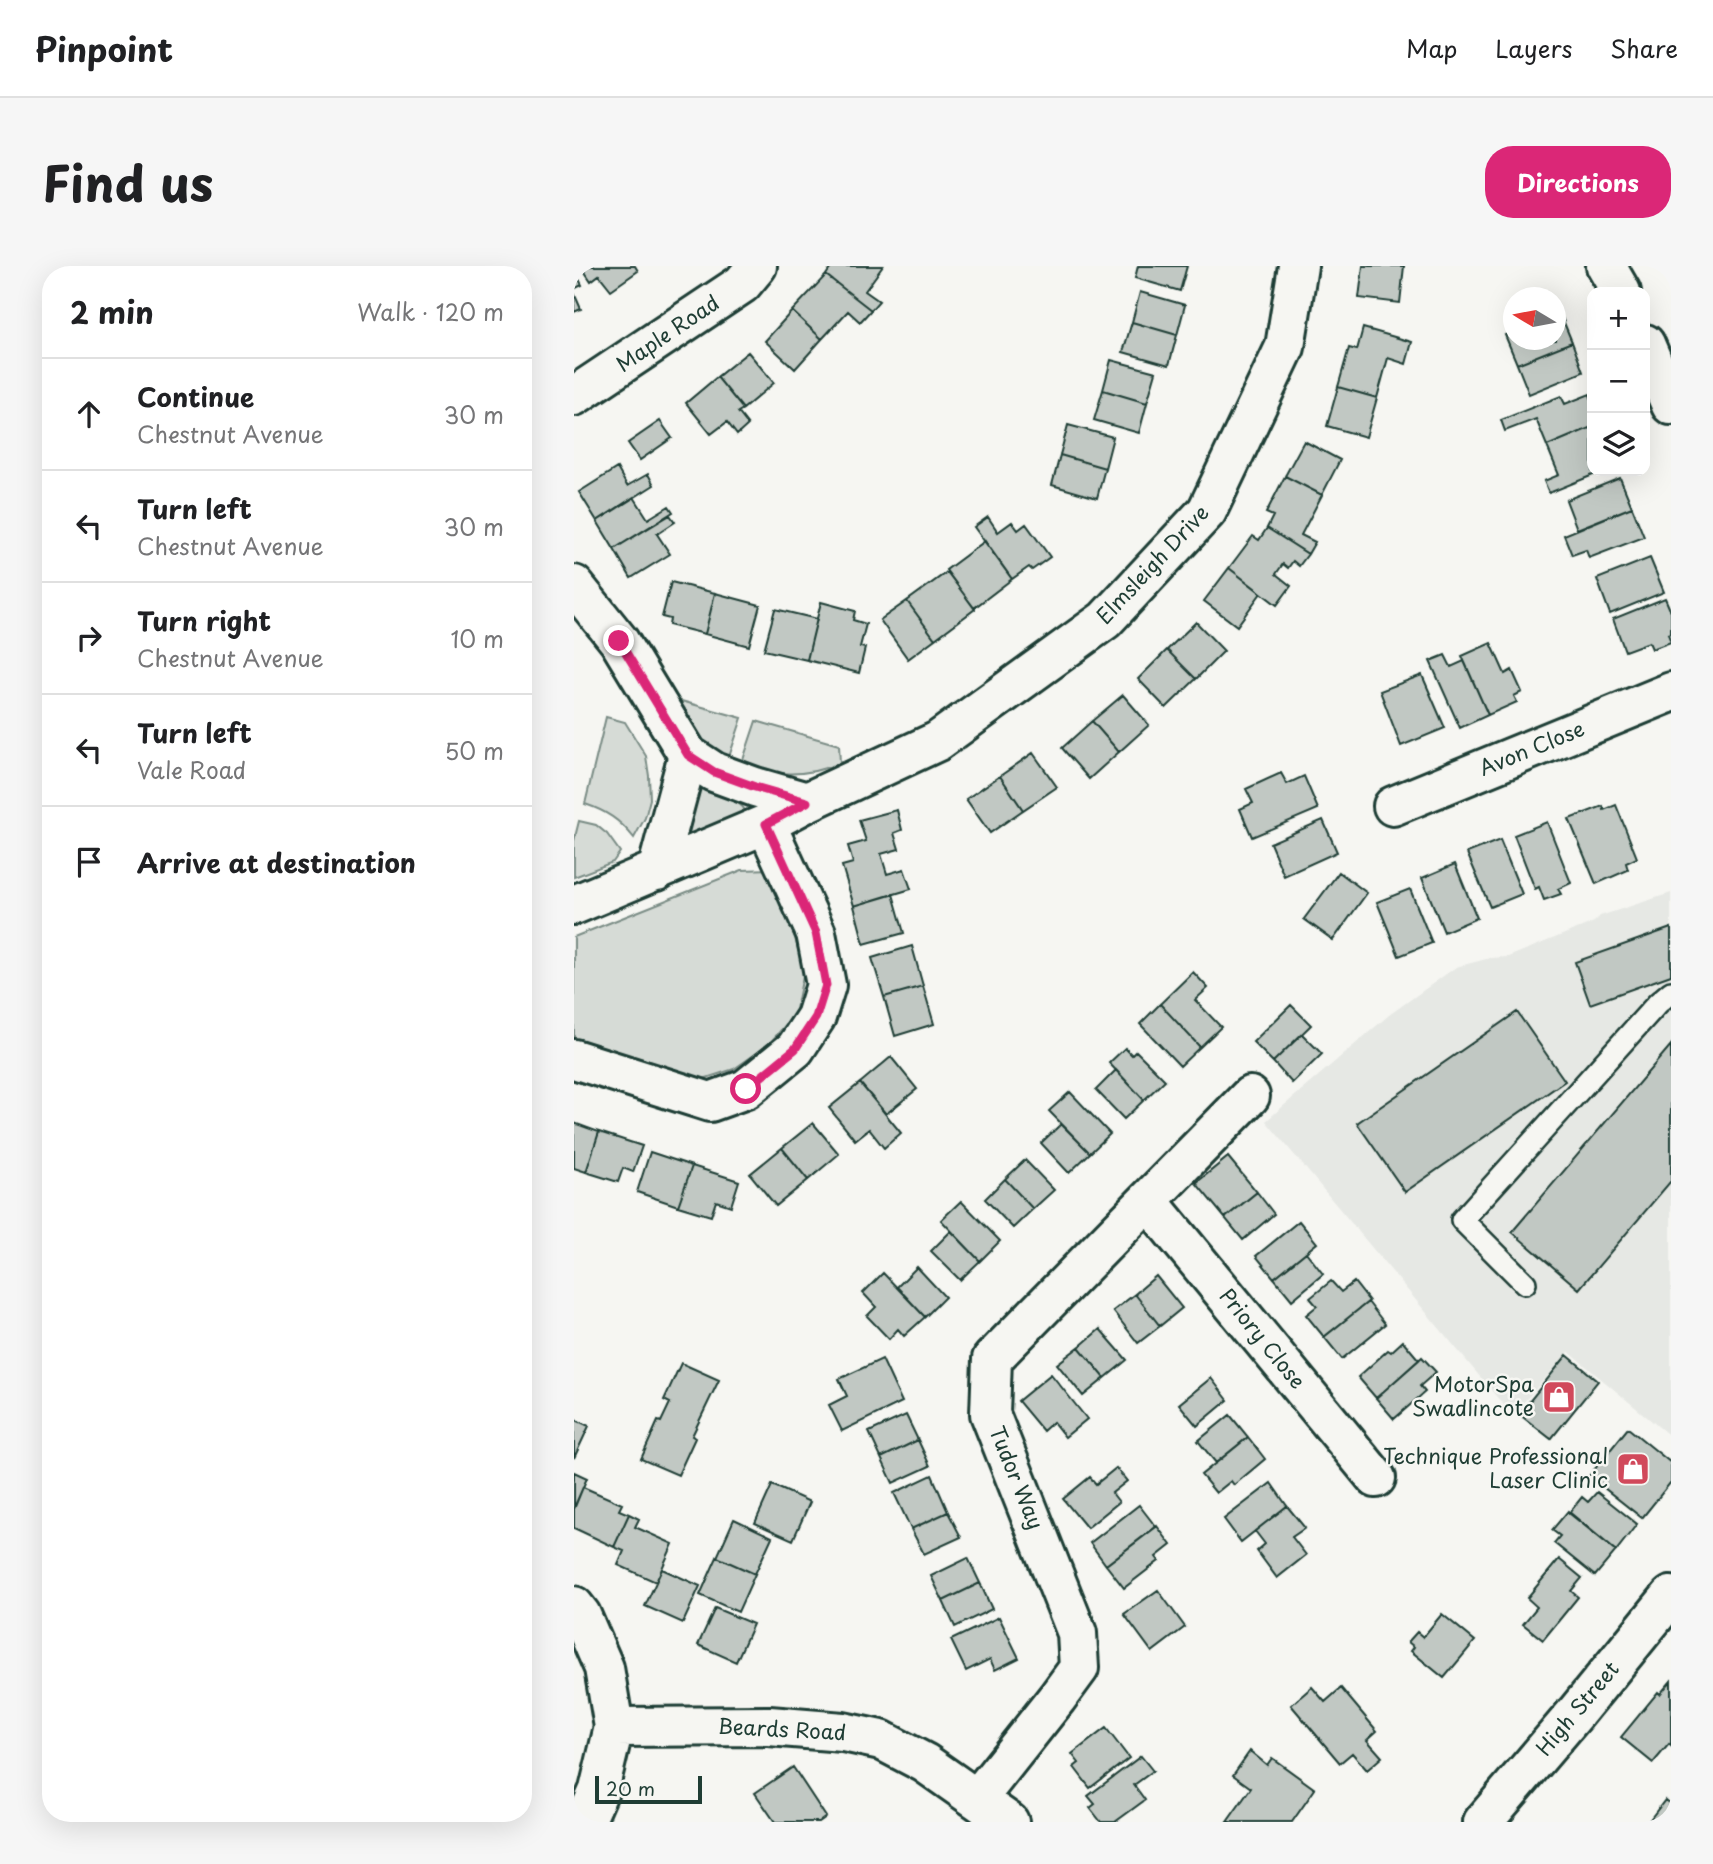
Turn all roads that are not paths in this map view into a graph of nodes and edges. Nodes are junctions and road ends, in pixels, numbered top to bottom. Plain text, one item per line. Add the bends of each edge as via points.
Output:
1 (757, 266) edge
2 (1298, 266) edge
3 (1606, 266) edge
4 (1618, 287) edge
5 (1648, 350) edge
6 (574, 396) edge
7 (1671, 405) edge
8 (574, 585) edge
9 (1671, 692) edge
10 (688, 755) junction
11 (807, 802) junction
12 (1393, 806) dead end
13 (766, 824) junction
14 (657, 871) junction
15 (574, 905) edge
16 (1671, 992) edge
17 (574, 1059) edge
18 (1250, 1096) dead end
19 (1147, 1201) junction
20 (1525, 1283) dead end
21 (1376, 1478) dead end
22 (1671, 1596) edge
23 (574, 1605) edge
24 (614, 1727) junction
25 (976, 1799) junction
26 (585, 1822) edge
27 (1009, 1822) edge
28 (1483, 1822) edge

1 - 6 street, Maple Road via 742,284
2 - 11 street, Elmsleigh Drive via 1285,347 1207,511 1198,521 1105,620 938,741
3 - 4 street
5 - 7 street
8 - 10 street via 619,641
9 - 12 street, Avon Close
10 - 11 street via 714,772
10 - 14 street
11 - 13 street, Elmsleigh Drive
13 - 14 street, Elmsleigh Drive
13 - 17 street via 816,933 826,985 816,1017 795,1049 746,1089 710,1102
14 - 15 street, Elmsleigh Drive
16 - 20 lane via 1462,1220
18 - 19 street, Tudor Way
19 - 21 street, Priory Close
19 - 25 street, Tudor Way via 992,1359 990,1414 1077,1633 1079,1668
22 - 28 street, High Street
23 - 24 street via 604,1668
24 - 25 street, Beards Road via 769,1726 843,1732 881,1741 914,1757
24 - 26 street via 599,1790
25 - 27 street, Beards Road

